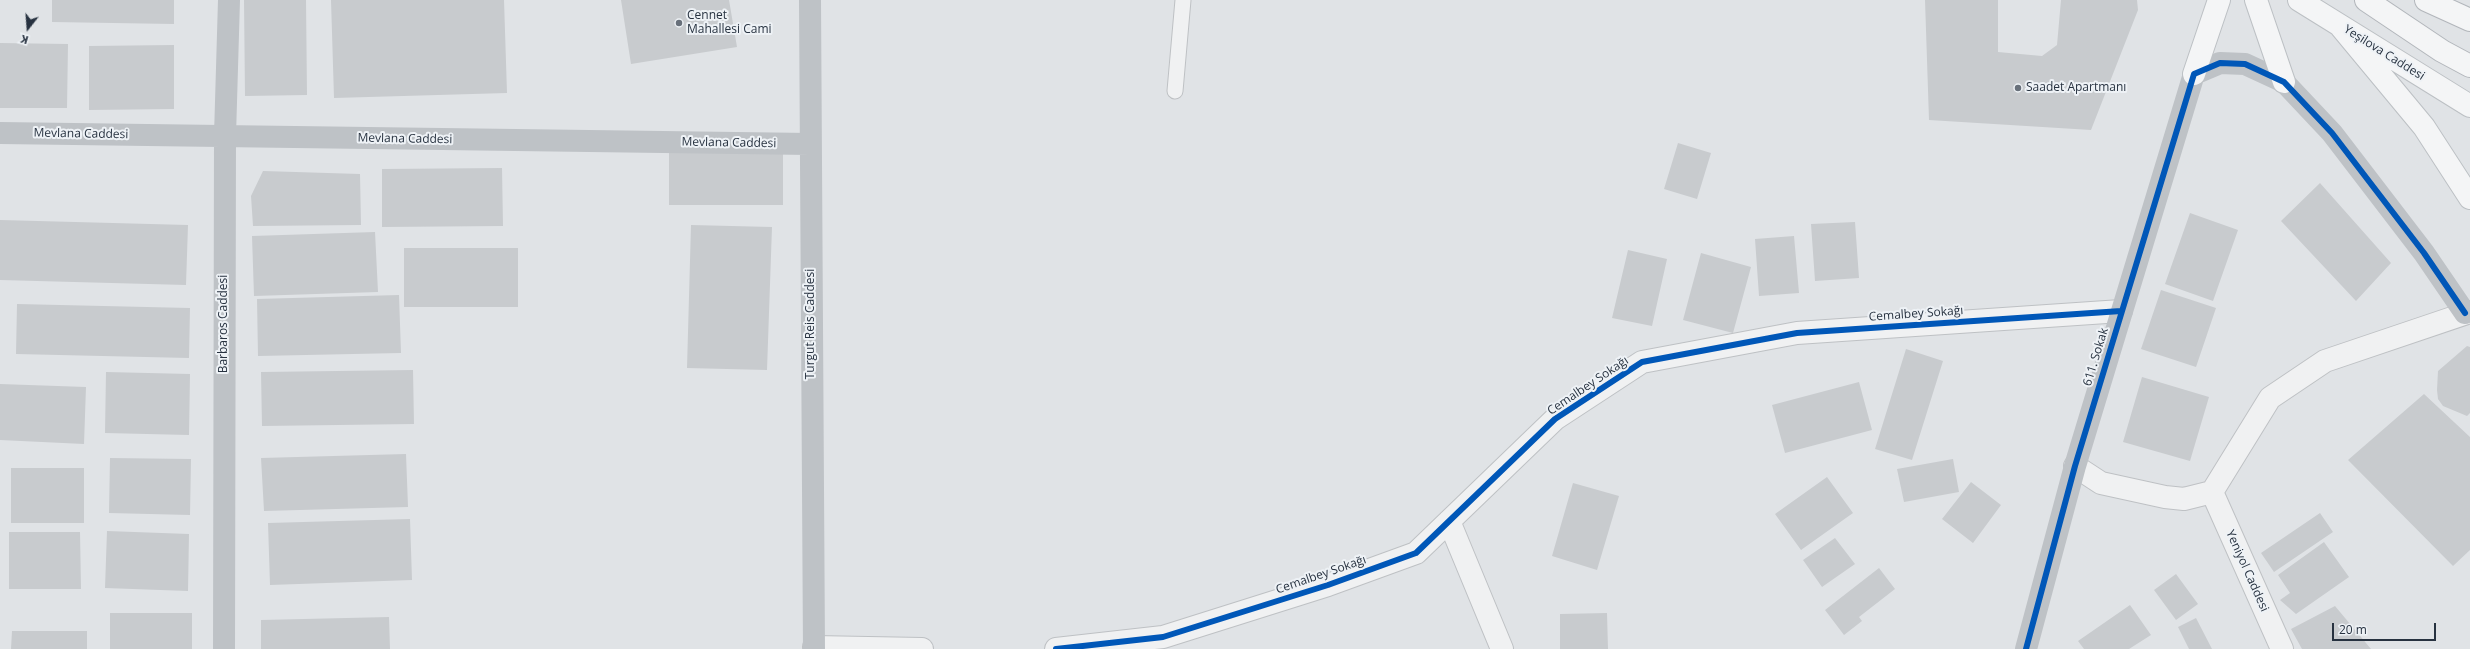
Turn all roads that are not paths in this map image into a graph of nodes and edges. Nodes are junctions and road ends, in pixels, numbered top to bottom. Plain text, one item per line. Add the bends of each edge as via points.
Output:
1 (229, 0) edge
2 (810, 0) edge
3 (1183, 0) edge
4 (2219, 0) edge
5 (2256, 0) edge
6 (2299, 0) edge
7 (2366, 0) edge
8 (2426, 0) edge
9 (2470, 20) edge
10 (2341, 26) junction
11 (2470, 66) edge
12 (2194, 74) junction
13 (2284, 82) junction
14 (1175, 91) dead end
15 (2470, 106) edge
16 (0, 133) edge
17 (225, 136) junction
18 (810, 144) junction
19 (2470, 198) edge
20 (2121, 311) junction
21 (2468, 312) edge
22 (2075, 466) junction
23 (2212, 492) junction
24 (1449, 521) junction
25 (1162, 643) edge
26 (814, 648) edge
27 (224, 649) edge
28 (922, 649) edge
29 (1056, 649) edge
30 (1502, 649) edge
31 (2026, 649) edge
32 (2282, 649) edge

1 - 17 street, Barbaros Caddesi
2 - 18 street, Turgut Reis Caddesi
3 - 14 lane
4 - 12 main road
5 - 13 main road
6 - 10 main road, Yeşilova Caddesi
7 - 11 main road via 2442,51
8 - 9 main road
10 - 15 main road, Yeşilova Caddesi
10 - 19 main road via 2424,127
12 - 13 street via 2220,63 2245,64
12 - 20 street, 611. Sokak
13 - 21 street via 2332,133
16 - 17 street, Mevlana Caddesi
17 - 18 street, Mevlana Caddesi
17 - 27 street, Barbaros Caddesi
18 - 26 street, Turgut Reis Caddesi
20 - 22 street, 611. Sokak
20 - 24 street, Cemalbey Sokağı via 1797,333 1642,362 1555,419
21 - 23 street via 2325,361 2270,398
22 - 23 street via 2101,483 2165,497 2184,499
22 - 31 street, 611. Sokak
23 - 32 street, Yeniyol Caddesi
24 - 25 street, Cemalbey Sokağı via 1416,554
24 - 30 street
25 - 29 street, Cemalbey Sokağı
26 - 28 street

